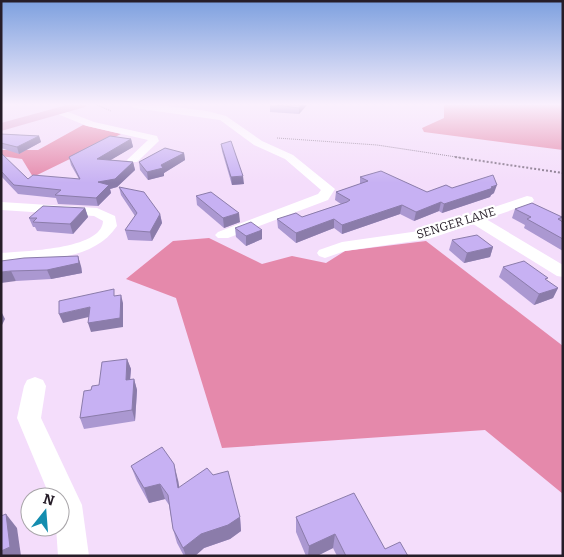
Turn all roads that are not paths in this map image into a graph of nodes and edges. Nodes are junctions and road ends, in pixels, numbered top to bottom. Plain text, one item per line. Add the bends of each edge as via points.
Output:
1 (122, 131) edge
2 (241, 131) edge
3 (133, 160) edge
4 (527, 200) dead end
5 (1, 206) edge
6 (475, 219) junction
7 (223, 235) dead end
8 (325, 253) dead end
9 (1, 258) edge
10 (563, 272) edge
11 (35, 386) dead end
12 (74, 556) edge

1 - 3 street via 153,138 151,145
2 - 7 street via 258,143 289,157 328,189 323,197
4 - 6 street, SENGER LANE
5 - 9 street via 97,212 110,220 110,226 101,237 79,248
6 - 8 street, SENGER LANE via 429,234 342,247
6 - 10 street
11 - 12 street via 29,418 68,506

